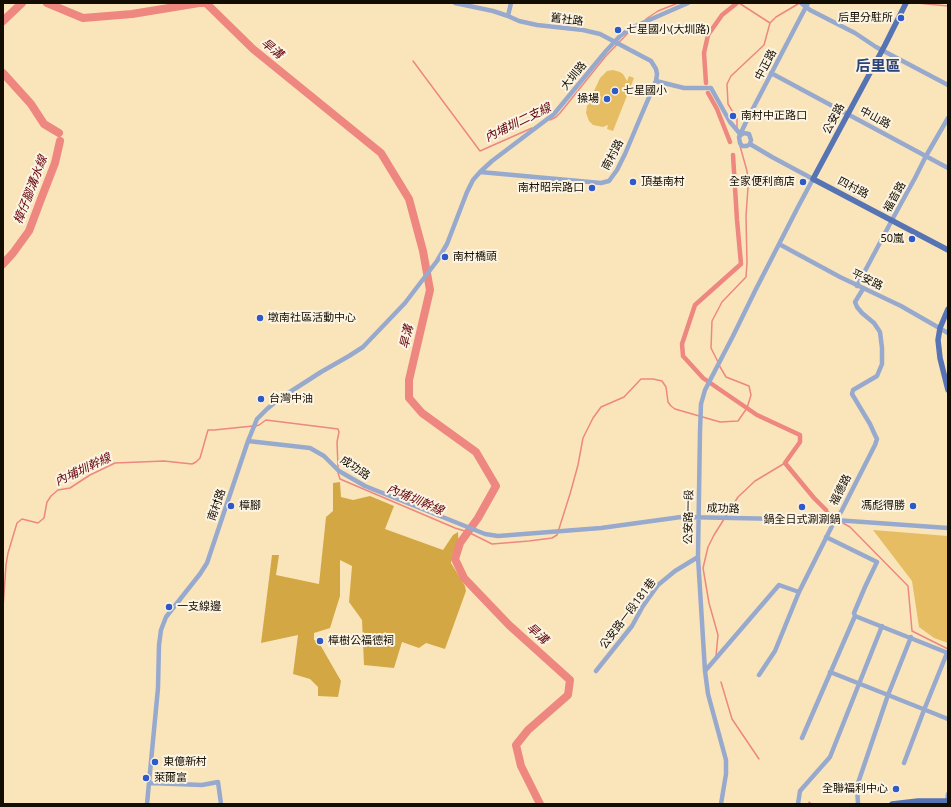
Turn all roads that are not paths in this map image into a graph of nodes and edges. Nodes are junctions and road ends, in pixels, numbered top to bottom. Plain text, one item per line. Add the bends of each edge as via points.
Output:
1 (455, 3) edge
2 (511, 3) edge
3 (688, 3) edge
4 (801, 3) edge
5 (906, 3) edge
6 (807, 5) edge
7 (508, 16) junction
8 (614, 41) junction
9 (881, 50) junction
10 (771, 73) junction
11 (656, 81) junction
12 (948, 85) edge
13 (848, 114) junction
14 (948, 118) edge
15 (741, 135) junction
16 (750, 144) junction
17 (926, 156) junction
18 (948, 168) edge
19 (480, 172) junction
20 (813, 179) junction
21 (892, 220) junction
22 (779, 244) junction
23 (948, 250) edge
24 (857, 286) junction
25 (863, 289) junction
26 (948, 309) edge
27 (940, 328) junction
28 (948, 333) edge
29 (948, 390) edge
30 (248, 442) junction
31 (698, 517) junction
32 (835, 520) junction
33 (948, 528) edge
34 (826, 537) junction
35 (698, 557) junction
36 (799, 592) junction
37 (855, 616) junction
38 (882, 626) junction
39 (911, 637) junction
40 (948, 653) edge
41 (596, 671) dead end
42 (704, 671) junction
43 (830, 672) junction
44 (759, 675) dead end
45 (858, 683) junction
46 (888, 695) junction
47 (924, 710) junction
48 (948, 719) edge
49 (802, 738) dead end
50 (904, 762) dead end
51 (149, 783) junction
52 (948, 794) edge
53 (948, 802) edge
54 (147, 804) edge
55 (221, 804) edge
56 (721, 804) edge
57 (798, 804) edge
58 (858, 804) edge
59 (892, 804) edge

1 - 7 street, 舊社路
2 - 7 street
3 - 8 street, 大圳路 via 631,28
4 - 6 street
5 - 9 main road, 公安路
6 - 9 street
6 - 10 street, 中正路
7 - 8 street, 舊社路 via 537,25 600,34
8 - 11 street, 舊社路 via 651,61 656,69
8 - 19 street, 大圳路 via 554,114
9 - 12 street
9 - 13 main road, 公安路
10 - 13 street, 中山路
10 - 15 street, 中正路
11 - 15 street via 684,88 711,88 730,122
11 - 19 street, 南村路 via 626,154 609,181 601,183
13 - 17 street, 中山路
13 - 20 main road, 公安路
14 - 17 street, 福音路
15 - 16 street, 四村路 via 749,134
15 - 16 street via 739,140 742,146
16 - 20 street, 四村路
17 - 18 street, 中山路
17 - 21 street, 福音路
19 - 30 street, 南村路 via 467,192 447,244 405,303 363,347 267,409 257,418
20 - 21 main road, 四村路
20 - 22 street, 公安路
21 - 23 main road, 四村路
21 - 24 street, 福音路
22 - 24 street, 平安路
22 - 31 street, 公安路一段 via 705,390 700,412
24 - 25 street, 平安路
25 - 27 street, 平安路 via 901,306
25 - 32 street, 福德路 via 855,302 880,332 882,364 877,376 853,390 852,394 876,439
26 - 27 main road
27 - 28 street, 平安路
27 - 29 main road via 940,358
30 - 31 street, 成功路 via 310,448 324,456 339,471 365,486 485,534 498,536 601,528
30 - 51 street, 南村路 via 207,563 166,617 161,630
31 - 32 street, 成功路
31 - 35 street, 公安路一段
32 - 33 street, 成功路
32 - 34 street, 福德路
34 - 36 street, 福德路
34 - 37 street via 877,562 854,613
35 - 41 street, 公安路一段181巷 via 658,585 642,606 632,626
35 - 42 street, 公安路一段
36 - 42 street via 780,585
36 - 44 street, 福德路 via 775,651
37 - 38 street
37 - 43 street
38 - 39 street
38 - 45 street
39 - 40 street
39 - 46 street
40 - 47 street
42 - 56 street, 公安路一段 via 726,760
43 - 45 street
43 - 49 street
45 - 46 street
45 - 57 street via 830,757 800,791
46 - 47 street
46 - 58 street via 857,786
47 - 48 street
47 - 50 street
51 - 54 street, 南村路
51 - 55 street via 202,785 218,782
52 - 53 street
53 - 59 main road via 918,801

